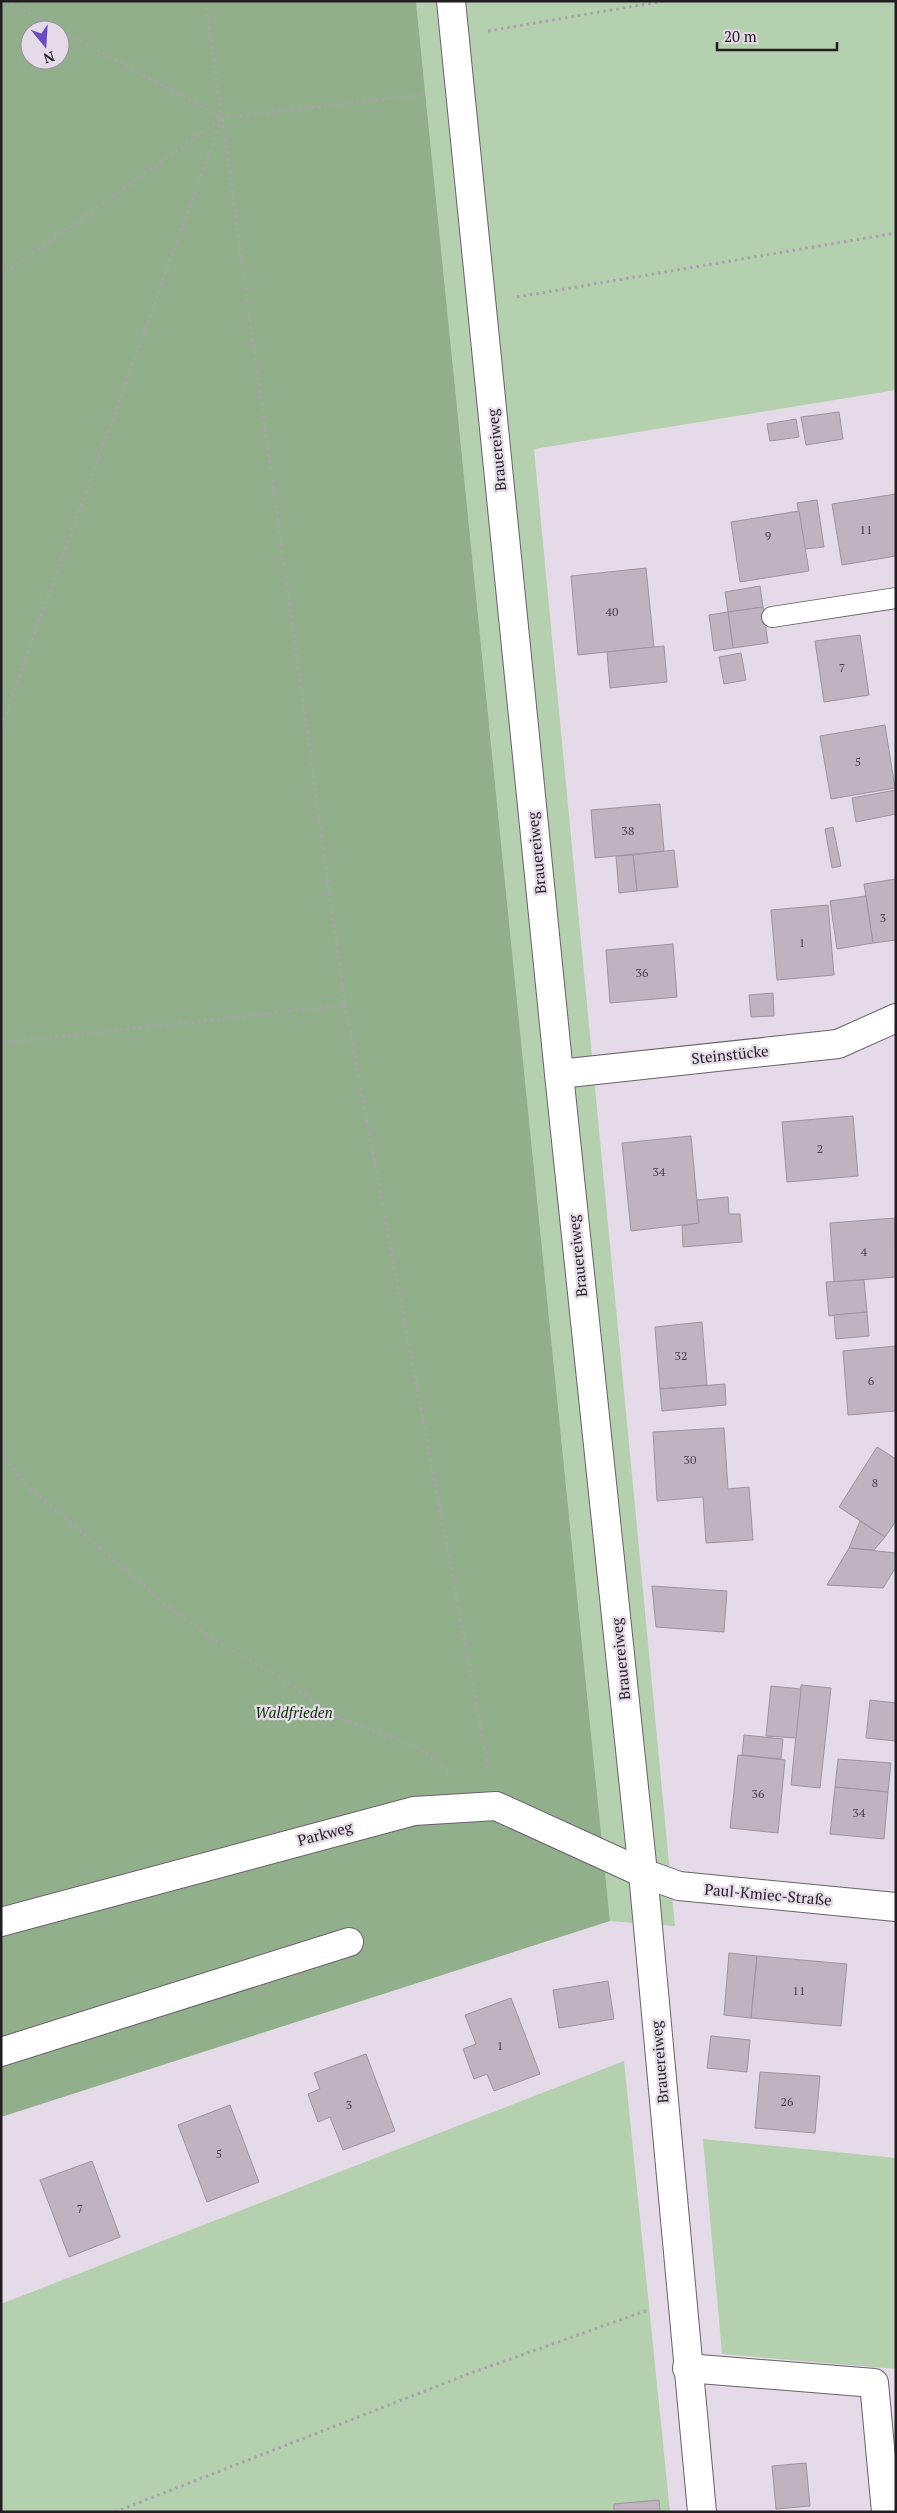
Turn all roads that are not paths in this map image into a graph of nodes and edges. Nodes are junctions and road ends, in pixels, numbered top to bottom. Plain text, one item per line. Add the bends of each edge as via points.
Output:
1 (450, 1) edge
2 (896, 598) edge
3 (772, 617) dead end
4 (896, 1018) edge
5 (559, 1074) junction
6 (643, 1873) junction
7 (896, 1907) edge
8 (1, 1922) edge
9 (349, 1942) dead end
10 (1, 2052) edge
11 (687, 2368) junction
12 (702, 2512) edge
13 (886, 2512) edge

1 - 5 street, Brauereiweg
2 - 3 lane
4 - 5 street, Steinstücke via 838,1044
5 - 6 street, Brauereiweg
6 - 7 street, Paul-Kmiec-Straße via 679,1886
6 - 8 street, Parkweg via 496,1806 414,1811
6 - 11 street, Brauereiweg
9 - 10 street
11 - 12 street, Brauereiweg
11 - 13 street via 874,2383

